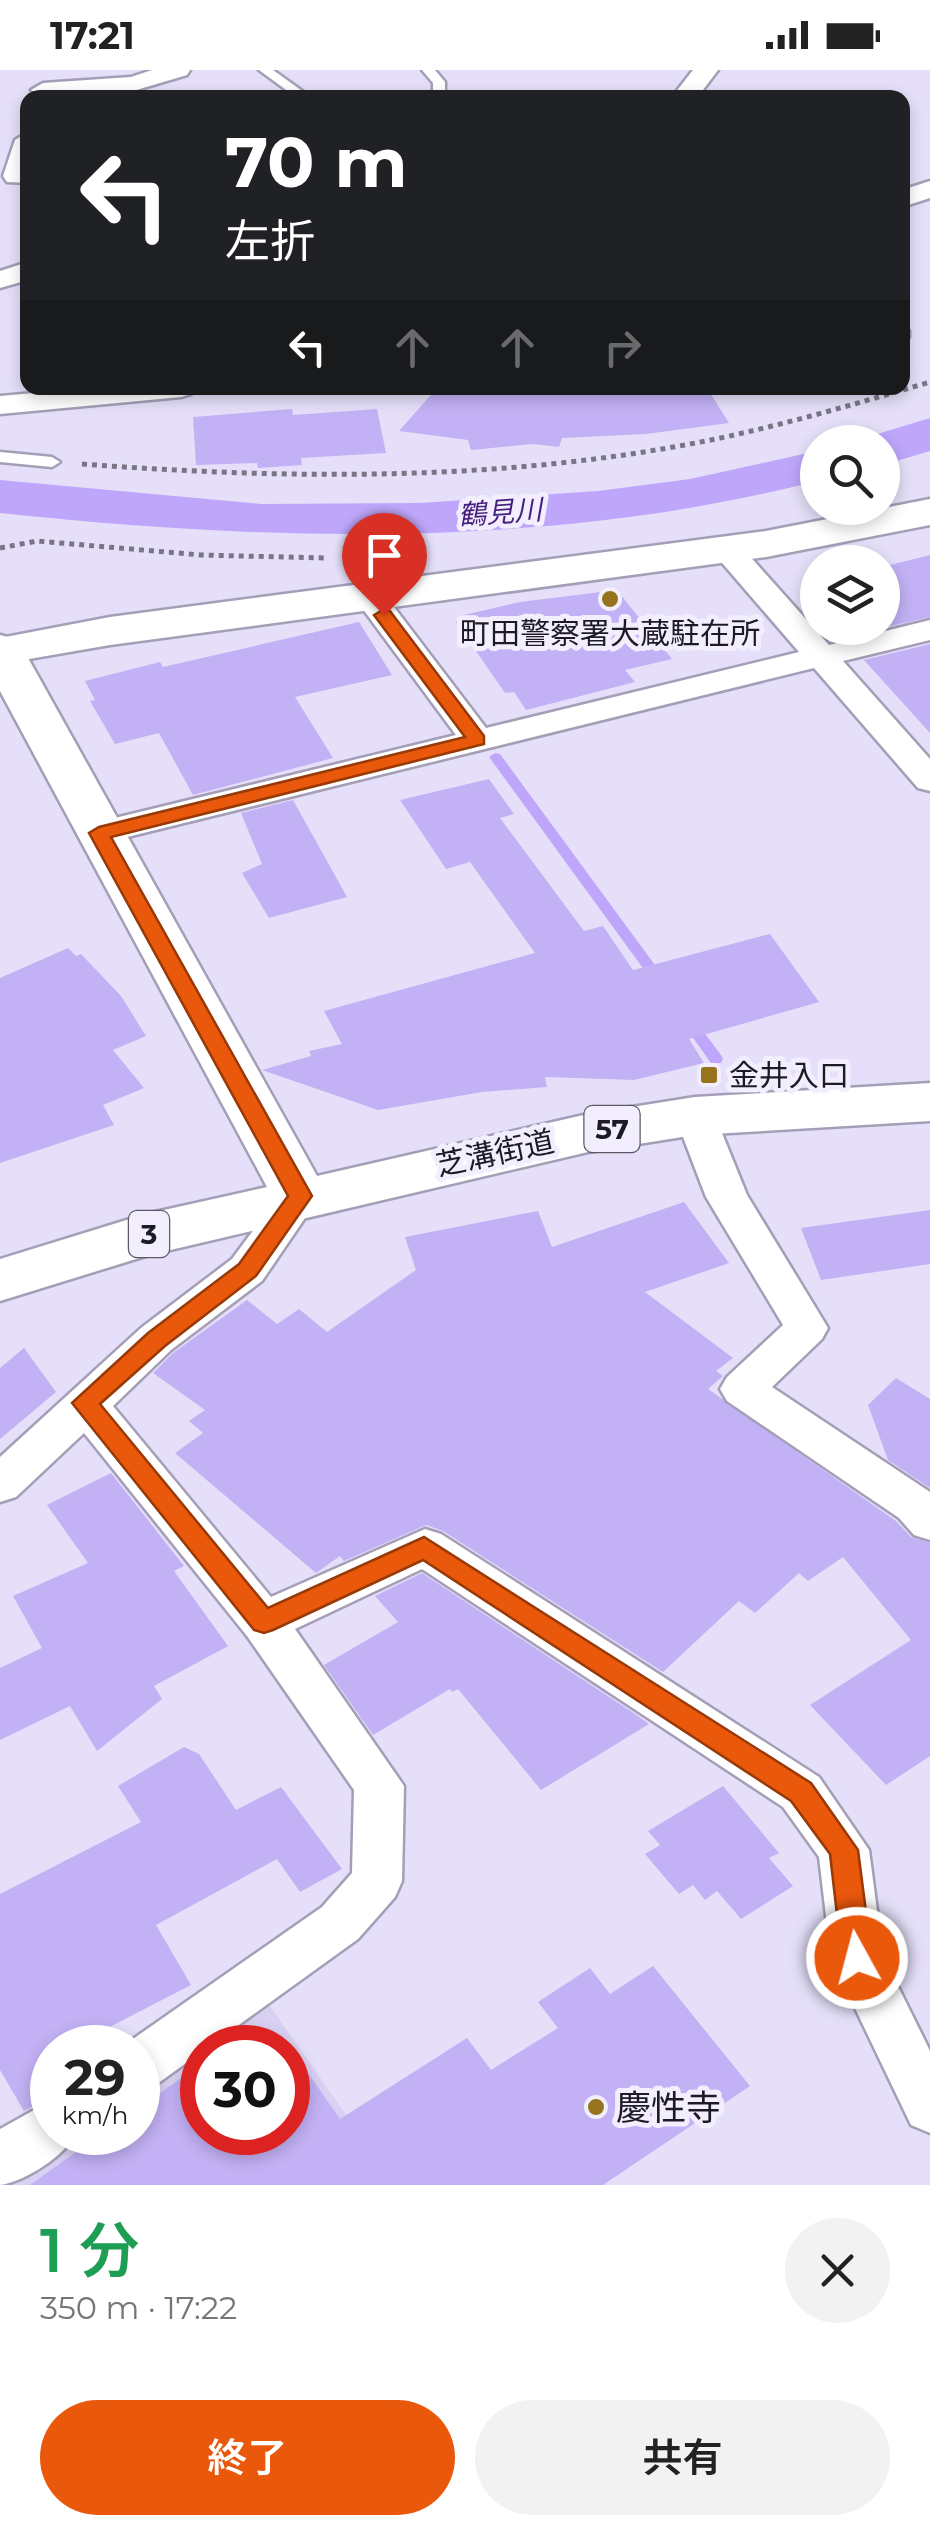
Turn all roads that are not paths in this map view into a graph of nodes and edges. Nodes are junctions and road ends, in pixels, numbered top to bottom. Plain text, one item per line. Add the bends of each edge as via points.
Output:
1 (178, 70) edge
2 (264, 70) edge
3 (706, 70) edge
4 (42, 86) edge
5 (294, 90) edge
6 (690, 90) edge
7 (102, 395) edge
8 (0, 404) edge
9 (0, 457) edge
10 (52, 462) road end
11 (930, 512) edge
12 (726, 550) junction
13 (370, 597) junction
14 (930, 630) edge
15 (1, 650) edge
16 (821, 657) junction
17 (477, 740) junction
18 (928, 776) edge
19 (99, 833) junction
20 (930, 1102) edge
21 (695, 1116) junction
22 (300, 1196) junction
23 (0, 1280) edge
24 (85, 1403) junction
25 (0, 1484) edge
26 (930, 1522) edge
27 (264, 1622) junction
28 (160, 2050) edge
29 (930, 2107) edge
30 (30, 2141) edge
31 (0, 2161) edge

1 - 4 street via 133,84
2 - 5 lane
3 - 6 street
7 - 8 street
9 - 10 lane
11 - 12 main road
12 - 13 main road
12 - 16 street
13 - 15 main road
13 - 17 street
14 - 16 street
15 - 19 main road
16 - 17 street
16 - 18 street
17 - 19 street
19 - 22 main road
20 - 21 main road, 芝溝街道 / 57
21 - 22 main road, 芝溝街道 / 57 via 588,1132
21 - 26 street via 727,1197 807,1328 742,1389 915,1505
22 - 23 main road, 3
22 - 24 street via 248,1270
24 - 25 street
24 - 27 street
27 - 28 street via 379,1786 377,1882 340,1922
27 - 29 street via 424,1547 801,1792 844,1850 857,1958
30 - 31 street

